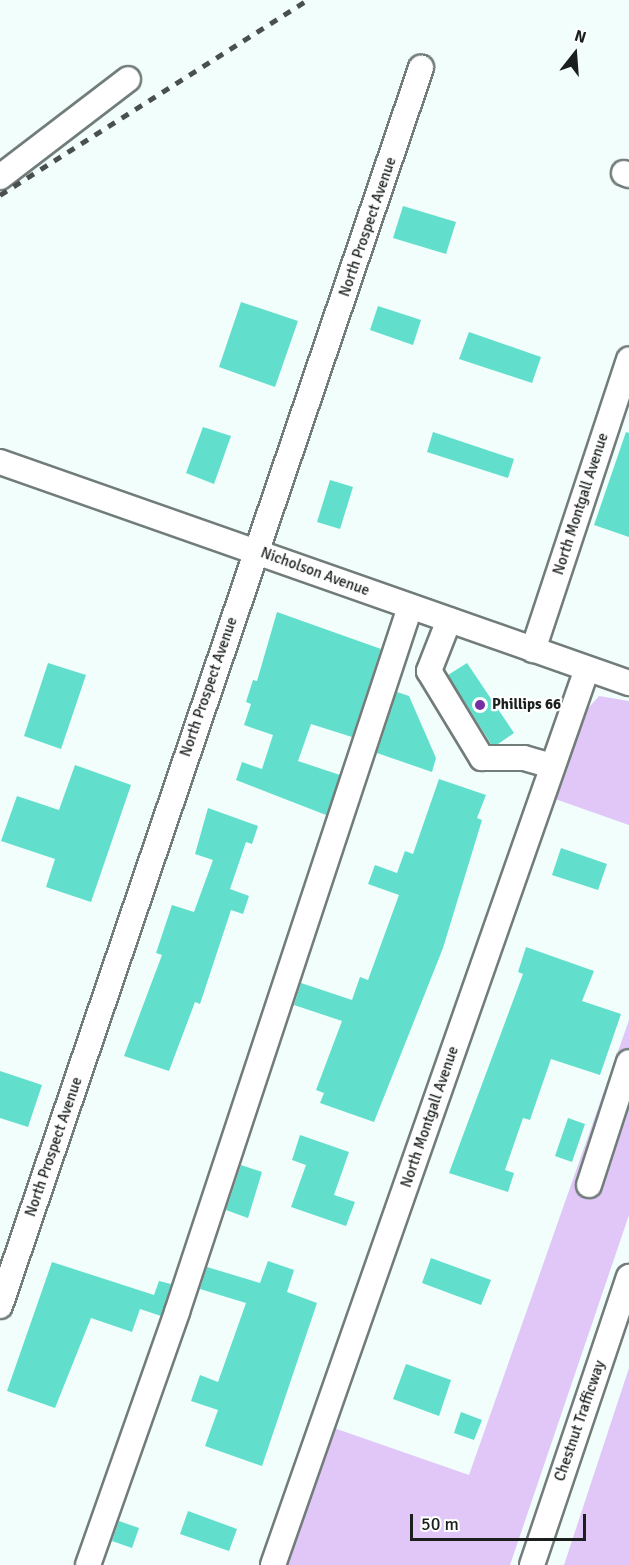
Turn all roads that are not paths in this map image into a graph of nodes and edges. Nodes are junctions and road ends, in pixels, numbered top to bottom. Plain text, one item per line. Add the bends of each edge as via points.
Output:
1 (421, 68) dead end
2 (128, 79) dead end
3 (0, 177) edge
4 (629, 359) edge
5 (0, 462) edge
6 (255, 551) junction
7 (410, 607) junction
8 (449, 620) junction
9 (533, 650) junction
10 (587, 669) junction
11 (629, 683) edge
12 (552, 766) junction
13 (629, 1062) edge
14 (589, 1185) dead end
15 (629, 1276) edge
16 (0, 1306) edge
17 (88, 1565) edge
18 (273, 1565) edge
19 (532, 1565) edge

1 - 6 street, North Prospect Avenue
2 - 3 street
4 - 9 street, North Montgall Avenue
5 - 6 street, Nicholson Avenue
6 - 7 street, Nicholson Avenue
6 - 16 street, North Prospect Avenue
7 - 8 street, Nicholson Avenue
7 - 17 street via 177,1312
8 - 9 street, Nicholson Avenue
8 - 12 street via 429,671 482,758 524,758
9 - 10 street, Nicholson Avenue
10 - 11 street, Nicholson Avenue
10 - 12 street, North Montgall Avenue
12 - 18 street, North Montgall Avenue
13 - 14 street
15 - 19 street, Chestnut Trafficway

